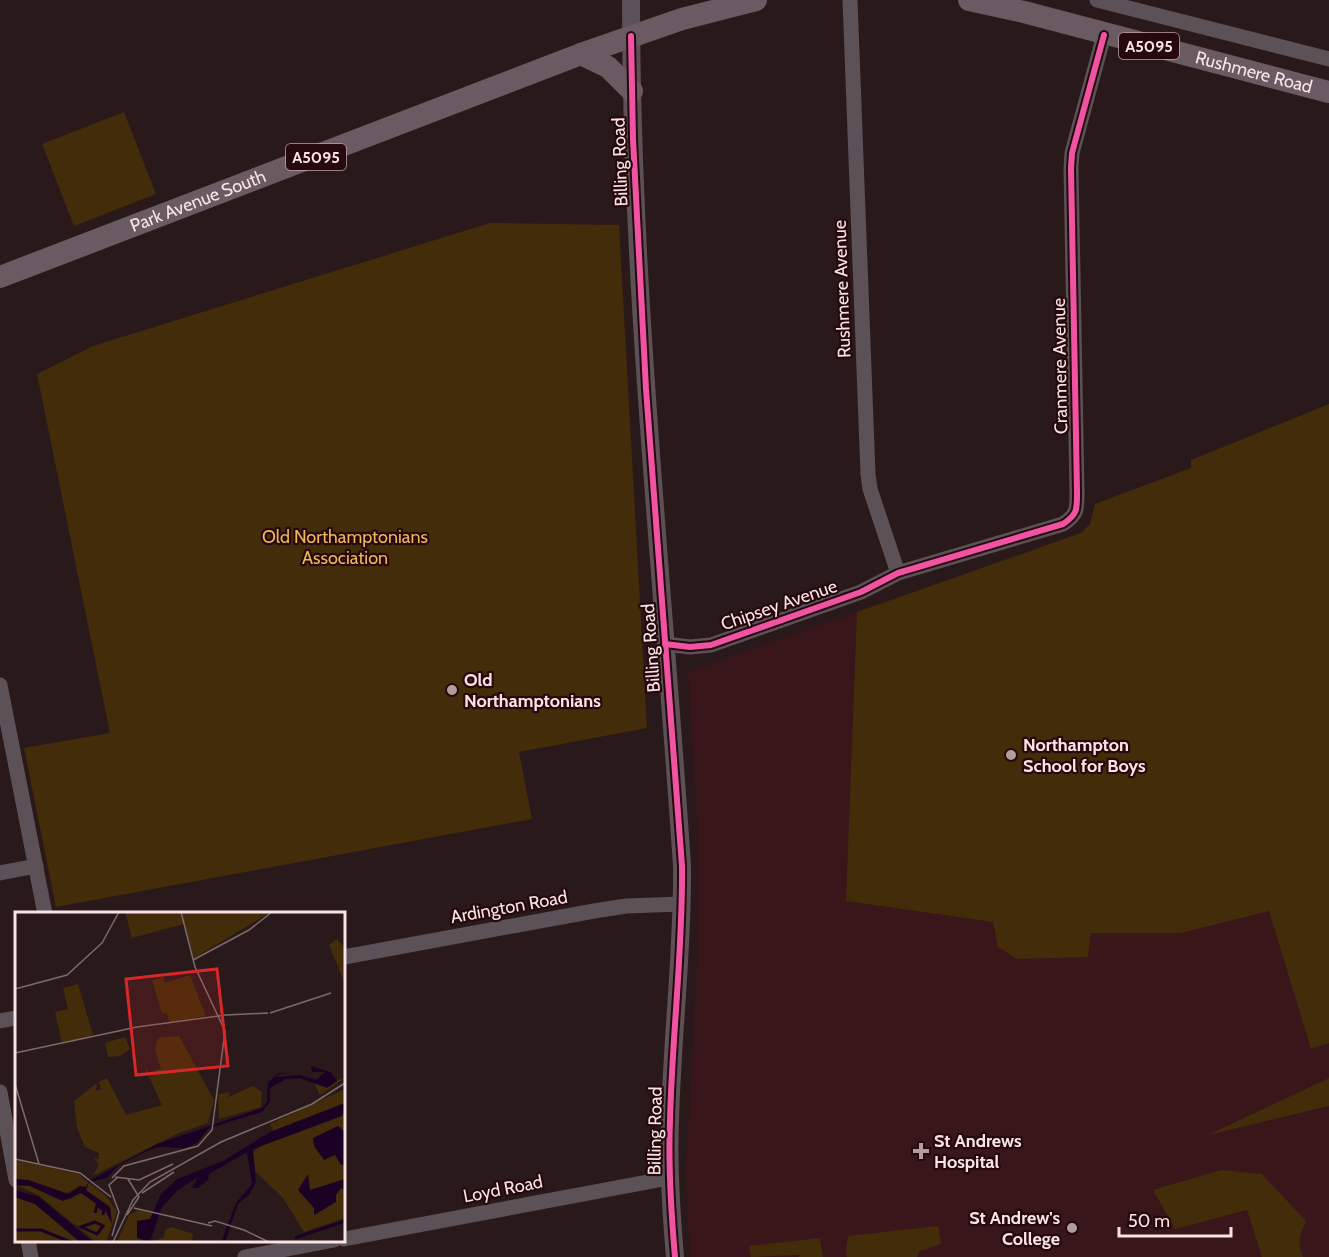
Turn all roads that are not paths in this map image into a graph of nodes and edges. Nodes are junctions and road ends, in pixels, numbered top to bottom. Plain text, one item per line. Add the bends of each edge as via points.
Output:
1 (631, 0) edge
2 (756, 0) edge
3 (850, 0) edge
4 (969, 0) edge
5 (1097, 0) edge
6 (1104, 34) junction
7 (631, 36) junction
8 (581, 54) junction
9 (1329, 58) edge
10 (632, 91) junction
11 (1329, 92) edge
12 (0, 277) edge
13 (898, 573) junction
14 (665, 644) junction
15 (0, 685) edge
16 (5, 731) edge
17 (36, 867) junction
18 (0, 873) edge
19 (682, 904) junction
20 (45, 912) edge
21 (345, 957) edge
22 (15, 1018) edge
23 (0, 1021) edge
24 (0, 1092) edge
25 (15, 1174) edge
26 (669, 1178) junction
27 (345, 1239) edge
28 (28, 1242) edge
29 (324, 1242) edge
30 (31, 1257) edge
31 (245, 1257) edge
32 (675, 1257) edge

1 - 7 street, Billing Road
2 - 7 main road, A5095
3 - 13 street, Rushmere Avenue via 868,474
4 - 6 main road, Rushmere Road / A5095
5 - 9 street, Rushmere Road
6 - 11 main road, Rushmere Road / A5095
6 - 13 street, Cranmere Avenue via 1071,168 1077,508 1063,524
7 - 8 main road, Park Avenue South / A5095
7 - 10 street, Billing Road
8 - 10 main road via 608,67
8 - 12 main road, Park Avenue South / A5095
10 - 14 street, Billing Road via 645,378
13 - 14 street, Chipsey Avenue via 861,592 711,645
14 - 19 street, Billing Road
15 - 16 street
16 - 17 street
17 - 18 street
17 - 20 street
19 - 21 street, Ardington Road via 594,911
19 - 26 street, Billing Road
22 - 23 street
24 - 25 street
26 - 27 street, Loyd Road
26 - 32 street, Billing Road
28 - 30 street
29 - 31 street

